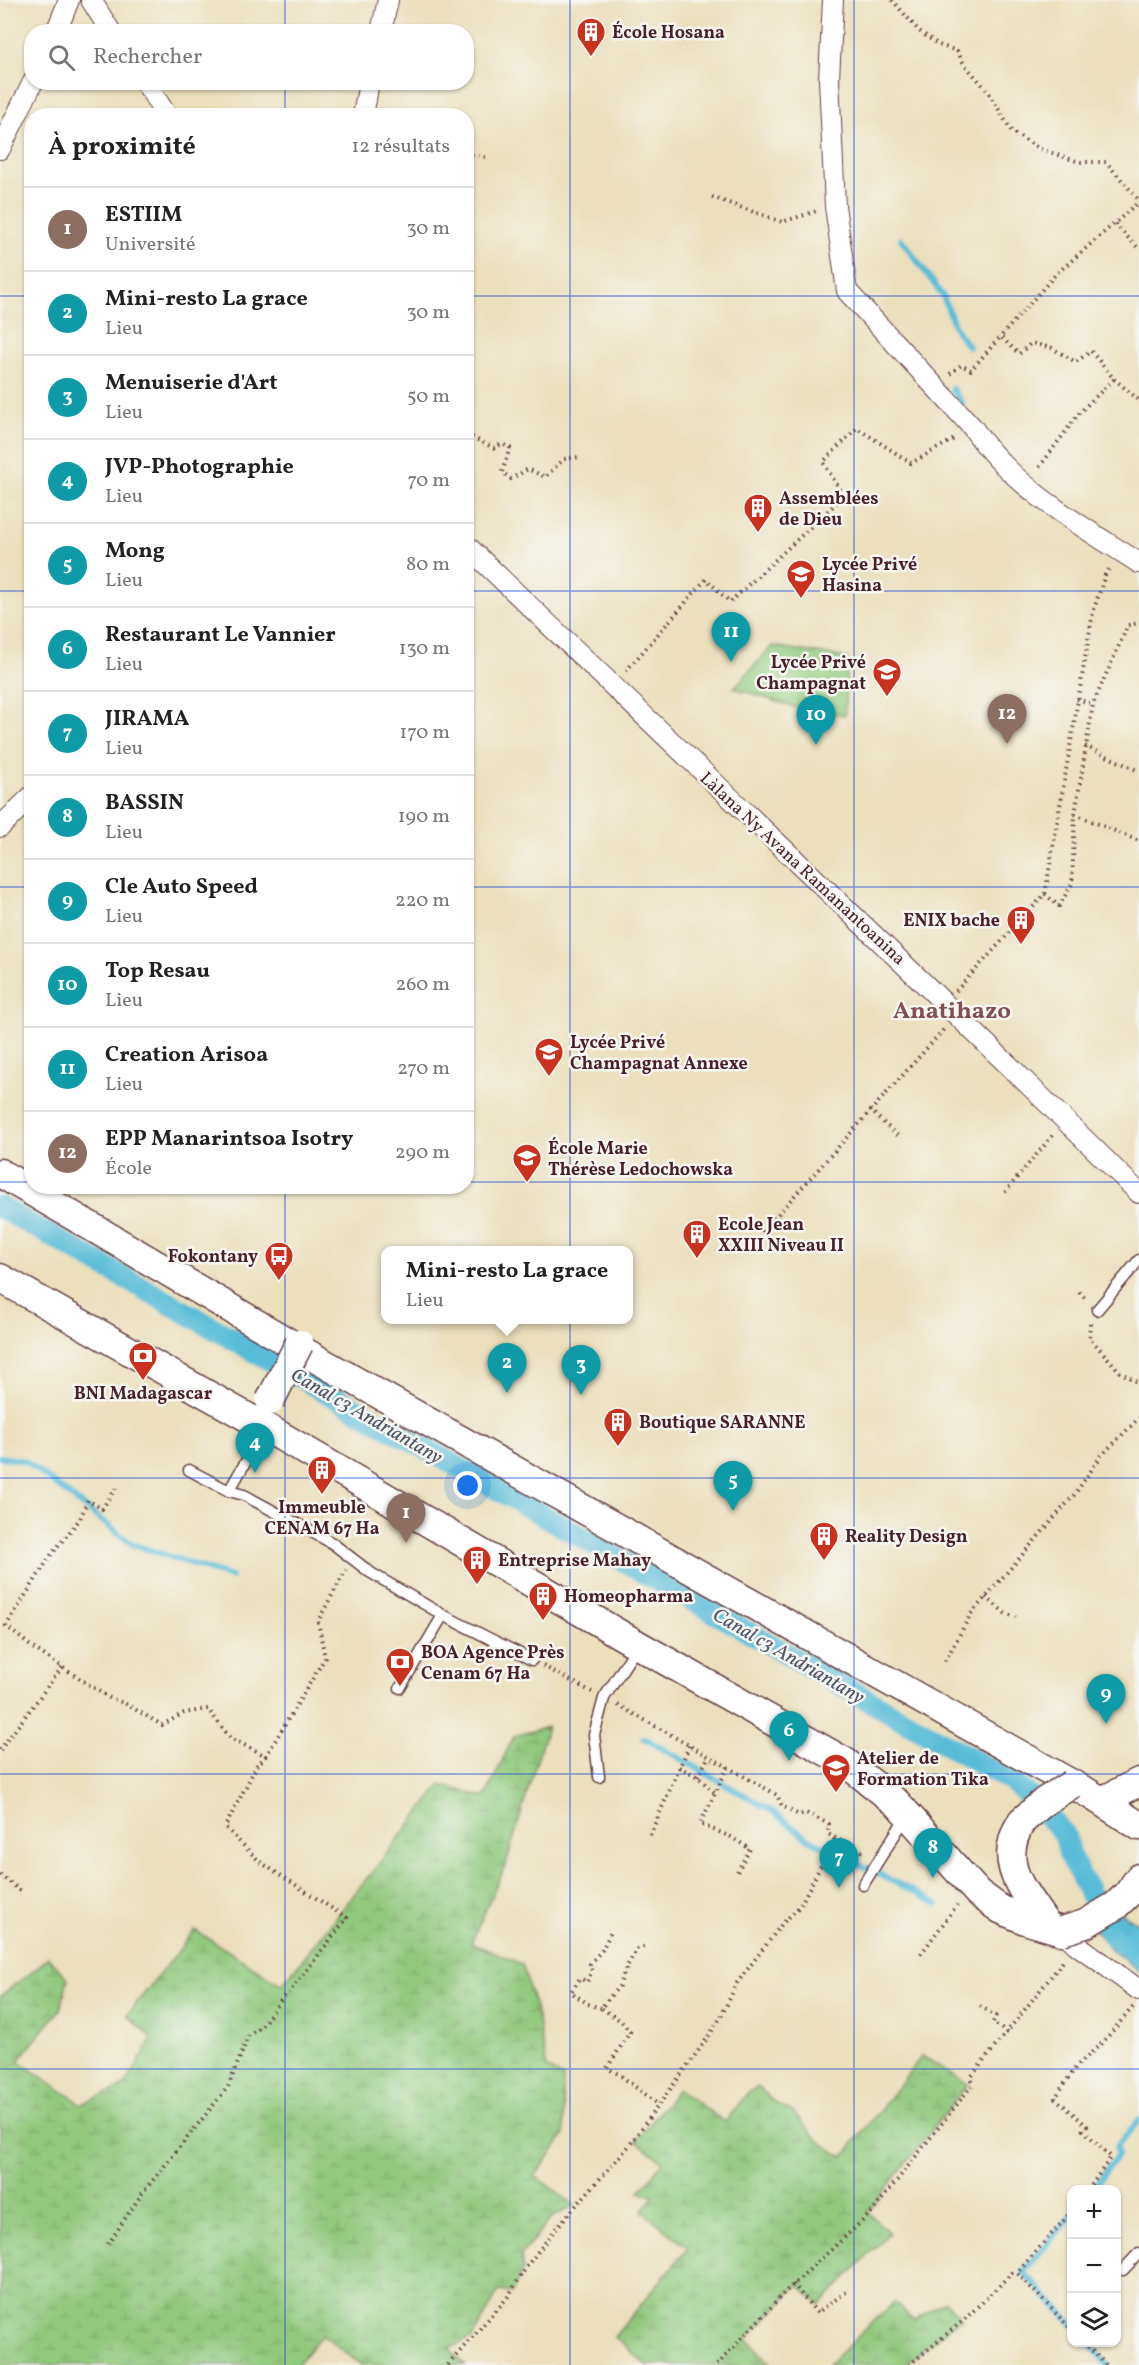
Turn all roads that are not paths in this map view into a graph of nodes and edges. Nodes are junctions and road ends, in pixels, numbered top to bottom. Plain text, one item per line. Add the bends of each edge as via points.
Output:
1 (69, 0) edge
2 (91, 0) edge
3 (388, 0) edge
4 (833, 0) edge
5 (59, 24) edge
6 (106, 24) edge
7 (383, 24) edge
8 (29, 90) edge
9 (150, 90) edge
10 (368, 90) edge
11 (162, 108) edge
12 (364, 108) edge
13 (0, 149) edge
14 (474, 553) edge
15 (1139, 563) edge
16 (24, 804) edge
17 (0, 827) edge
18 (0, 1173) edge
19 (24, 1187) edge
20 (1139, 1192) edge
21 (36, 1194) edge
22 (1139, 1260) edge
23 (0, 1278) edge
24 (1097, 1310) road end
25 (310, 1352) junction
26 (279, 1435) junction
27 (189, 1470) dead end
28 (230, 1491) junction
29 (443, 1615) junction
30 (638, 1645) junction
31 (532, 1660) road end
32 (400, 1688) dead end
33 (599, 1777) dead end
34 (1139, 1782) edge
35 (1102, 1801) junction
36 (906, 1817) dead end
37 (1139, 1826) edge
38 (863, 1885) dead end
39 (1130, 1888) edge
40 (1062, 1933) junction
41 (1139, 1990) edge
42 (1139, 2253) edge
43 (1123, 2270) dead end

1 - 5 street
2 - 6 street
3 - 7 street
4 - 15 street via 829,79 835,206 847,291 973,428 988,451 1026,486
8 - 13 street
9 - 11 street
10 - 12 street
14 - 20 street, Làlana Ny Avana Ramanantoanina via 962,1017
16 - 17 street
18 - 19 main road
21 - 25 main road
22 - 24 lane
23 - 26 main road
25 - 26 main road, bridge via 270,1401
25 - 35 main road
26 - 28 lane via 263,1430
26 - 30 main road
27 - 28 lane
28 - 29 lane via 312,1532 371,1574
29 - 31 lane
29 - 32 lane
30 - 33 lane via 604,1698 594,1736
30 - 40 main road via 845,1762 898,1804 978,1893 1000,1909
34 - 35 main road
35 - 37 main road
35 - 40 main road, bridge via 1072,1784 1045,1801 1013,1834 1009,1850 1011,1869
36 - 38 lane
39 - 40 main road, bridge via 1085,1924
40 - 41 street
42 - 43 lane

